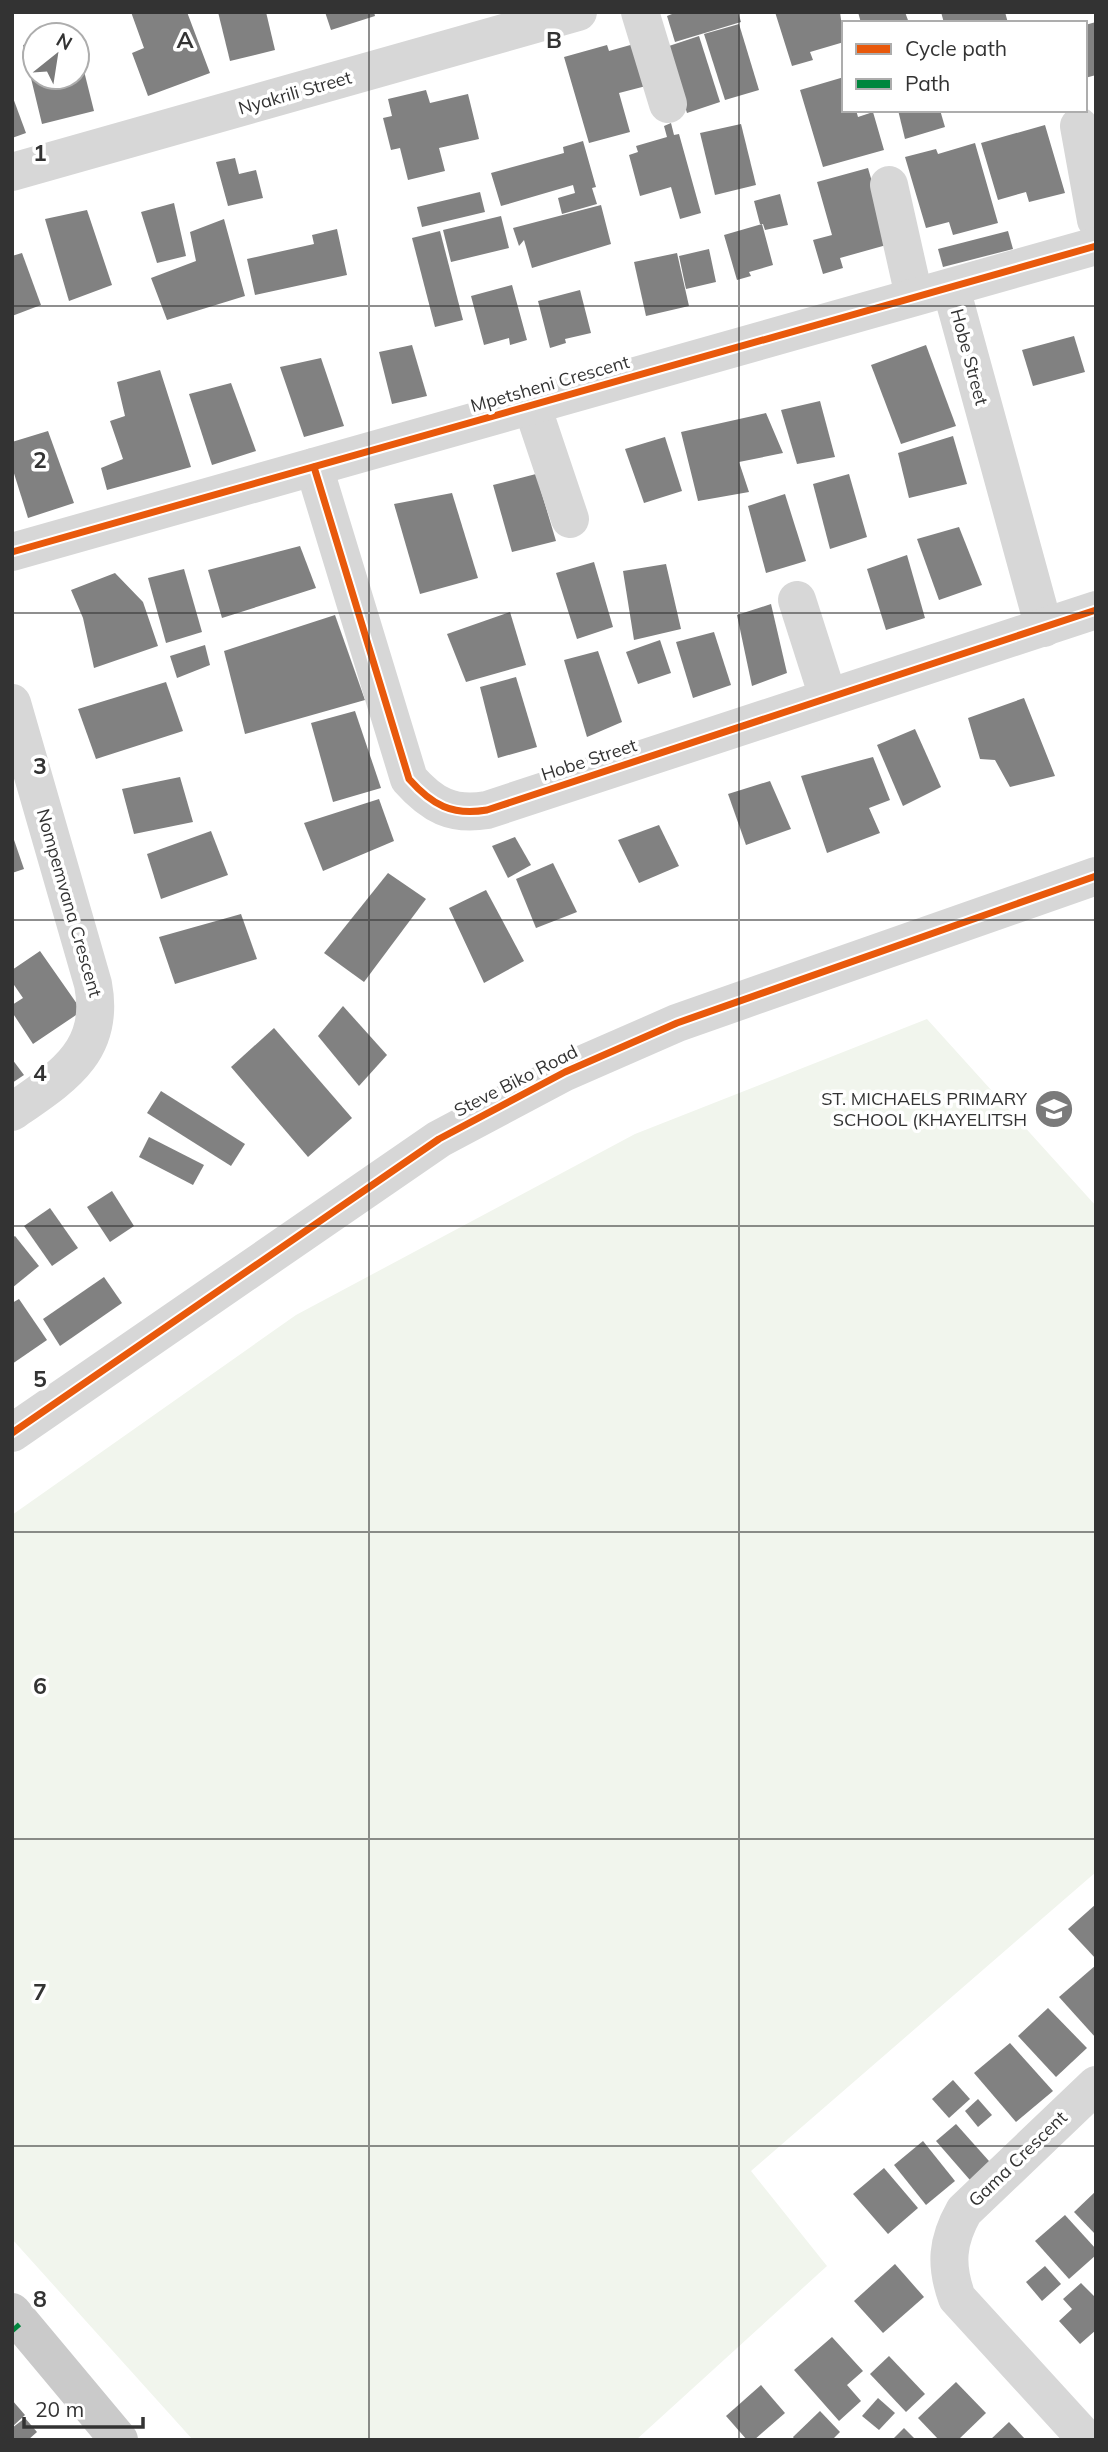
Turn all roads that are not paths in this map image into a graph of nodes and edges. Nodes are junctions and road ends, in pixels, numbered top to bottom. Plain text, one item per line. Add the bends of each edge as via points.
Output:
1 (578, 12) edge
2 (640, 12) edge
3 (668, 104) dead end
4 (1079, 126) dead end
5 (12, 172) edge
6 (889, 185) dead end
7 (1096, 220) edge
8 (1096, 246) edge
9 (951, 288) junction
10 (914, 296) junction
11 (531, 406) junction
12 (314, 467) junction
13 (570, 519) dead end
14 (12, 552) edge
15 (797, 600) dead end
16 (1096, 610) edge
17 (1044, 628) junction
18 (828, 698) junction
19 (12, 703) edge
20 (1096, 876) edge
21 (12, 1112) edge
22 (12, 1433) edge
23 (1096, 2085) edge
24 (12, 2312) edge
25 (119, 2440) edge
26 (1087, 2440) edge

1 - 5 street, Nyakrili Street
2 - 3 street
4 - 7 street
6 - 10 street
8 - 9 street, Mpetsheni Crescent
9 - 10 street, Mpetsheni Crescent
9 - 17 street, Hobe Street
10 - 11 street, Mpetsheni Crescent
11 - 12 street, Mpetsheni Crescent
11 - 13 street, Mpetsheni Crescent
12 - 14 street, Mpetsheni Crescent
12 - 18 street, Hobe Street via 409,779 443,808 487,810
15 - 18 street
16 - 17 street, Hobe Street
17 - 18 street, Hobe Street
19 - 21 street, Nompemvana Crescent via 98,1014 91,1037 66,1074
20 - 22 street, Steve Biko Road via 677,1023 565,1072 439,1139
23 - 26 street, Gama Crescent via 964,2211 947,2256 957,2298
24 - 25 main road

